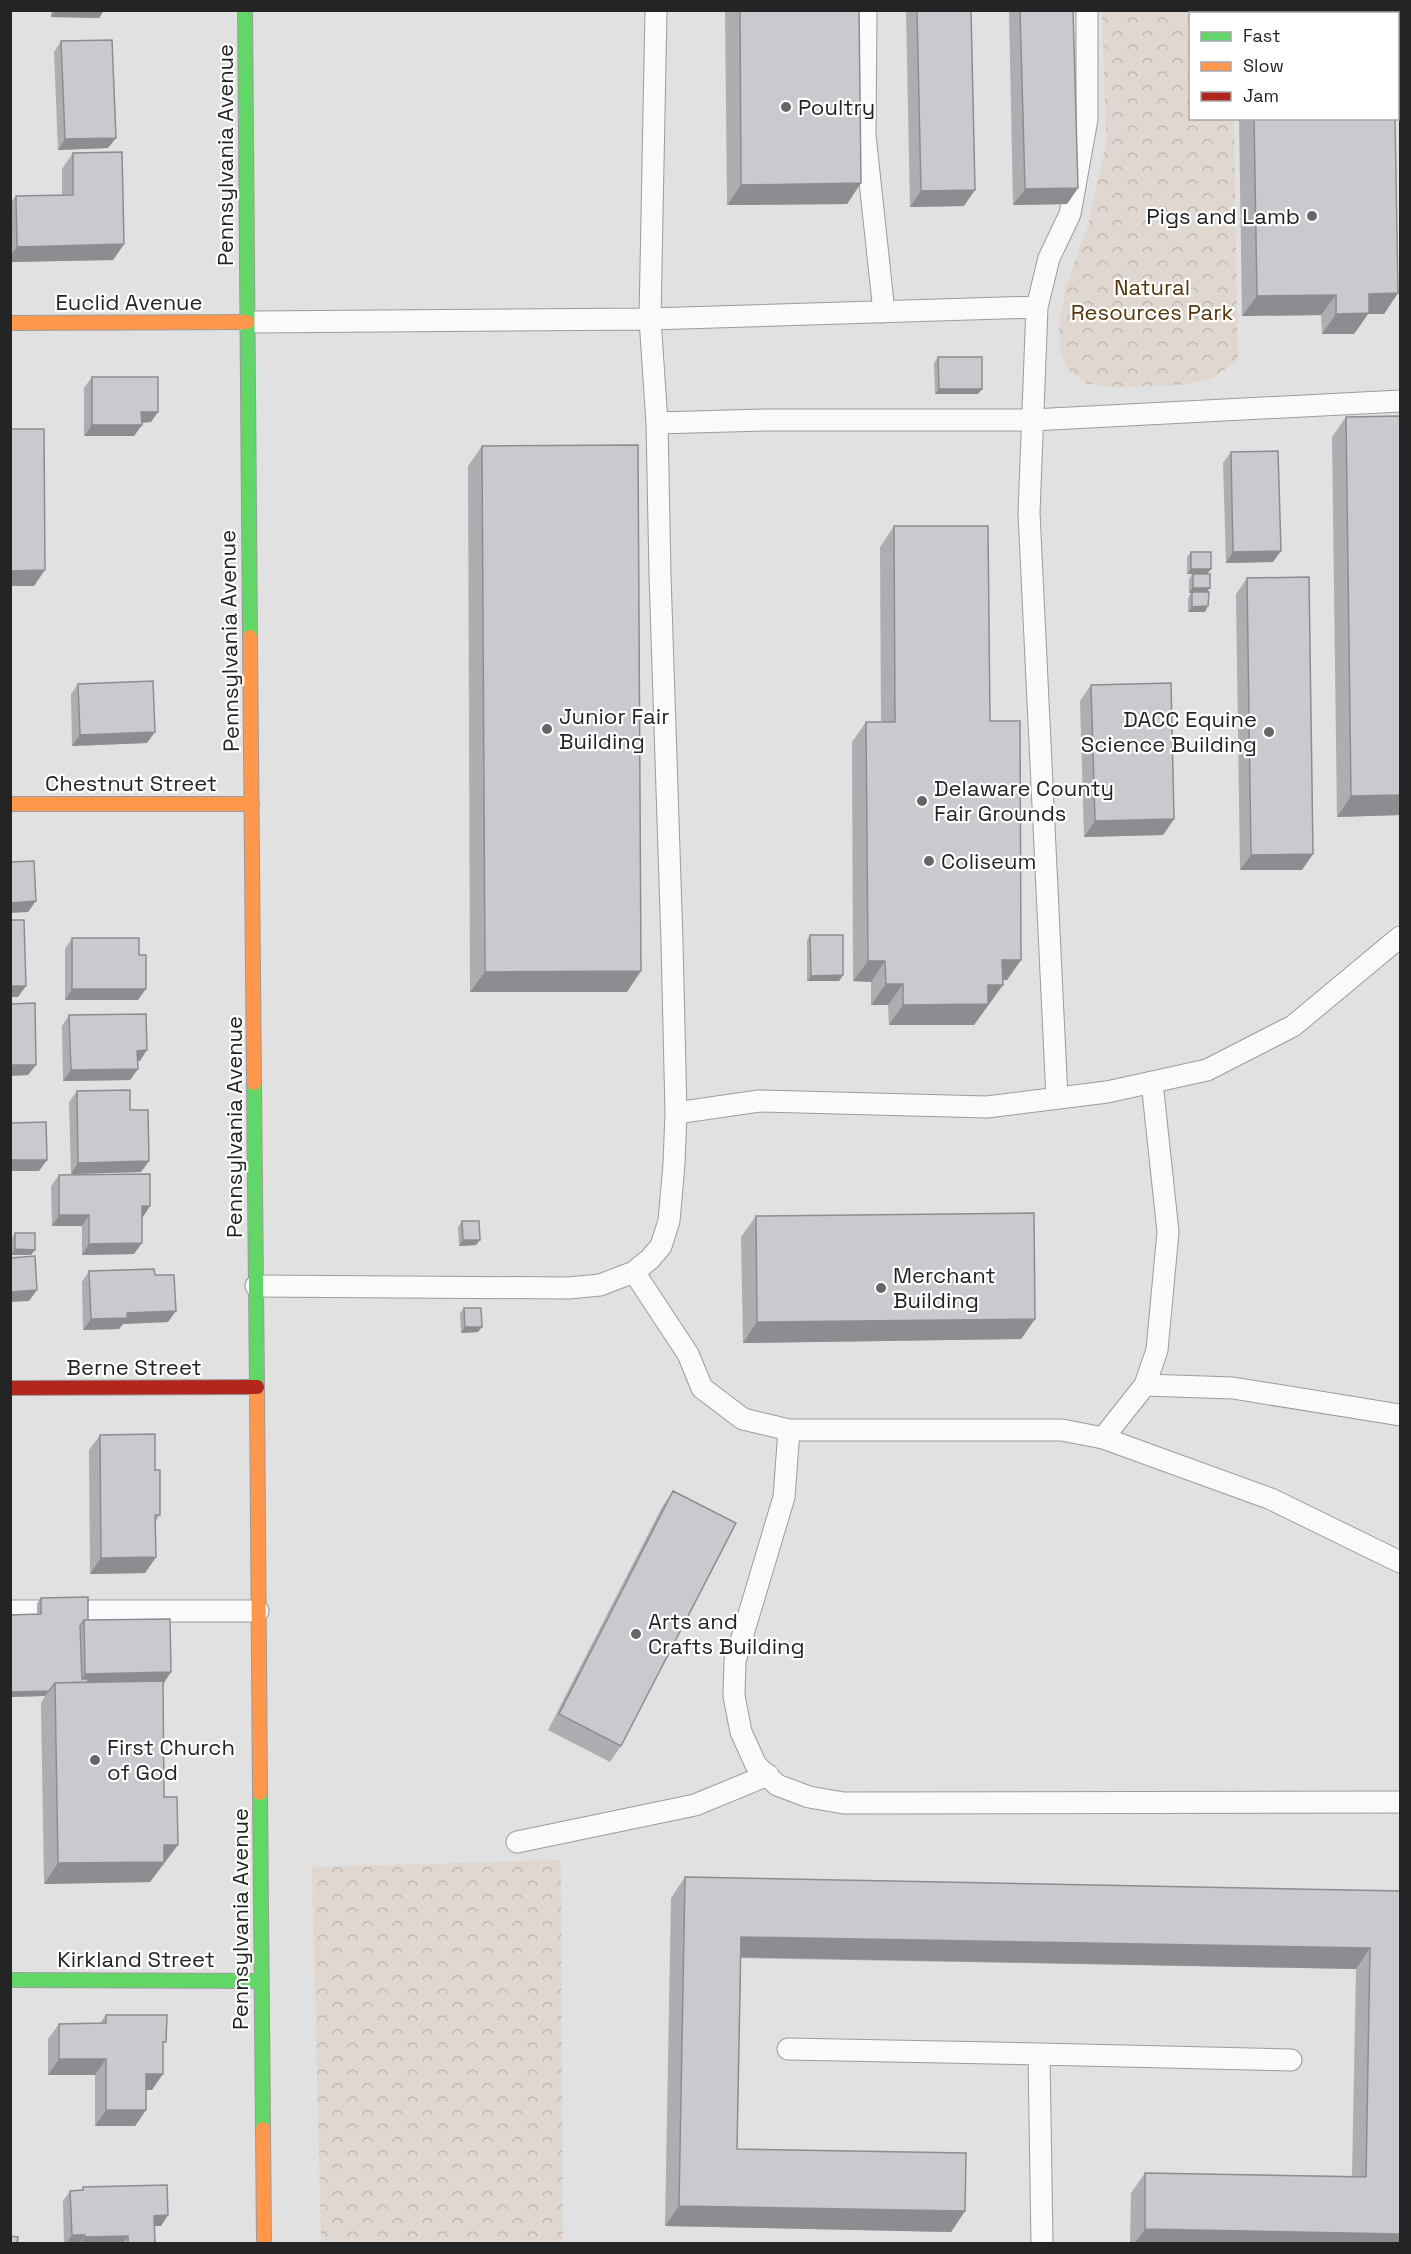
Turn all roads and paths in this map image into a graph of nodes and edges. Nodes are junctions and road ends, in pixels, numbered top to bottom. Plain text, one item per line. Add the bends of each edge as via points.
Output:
1 (245, 10) edge
2 (656, 10) edge
3 (866, 10) edge
4 (1087, 10) edge
5 (1037, 307) junction
6 (884, 312) junction
7 (650, 319) junction
8 (248, 322) junction
9 (10, 323) edge
10 (1401, 401) edge
11 (1032, 420) junction
12 (657, 423) junction
13 (10, 804) edge
14 (252, 804) junction
15 (1401, 937) edge
16 (1152, 1082) junction
17 (1057, 1098) junction
18 (676, 1113) junction
19 (634, 1272) junction
20 (256, 1286) junction
21 (1145, 1385) junction
22 (257, 1387) junction
23 (10, 1388) edge
24 (1401, 1415) edge
25 (789, 1430) junction
26 (1103, 1438) junction
27 (1401, 1562) edge
28 (10, 1611) edge
29 (258, 1611) junction
30 (768, 1775) junction
31 (1401, 1802) edge
32 (517, 1842) dead end
33 (10, 1980) edge
34 (262, 1980) junction
35 (789, 2049) dead end
36 (1039, 2054) junction
37 (1291, 2060) dead end
38 (264, 2244) edge
39 (1042, 2244) edge

1 - 8 street, Pennsylvania Avenue
2 - 7 lane
3 - 6 lane via 865,135
4 - 5 lane via 1087,119 1070,214 1050,258
5 - 6 lane
5 - 11 lane
6 - 7 lane
7 - 8 lane
7 - 12 lane
8 - 9 street, Euclid Avenue
8 - 14 street, Pennsylvania Avenue
10 - 11 lane
11 - 12 lane
11 - 17 lane via 1029,513
12 - 18 lane
13 - 14 street, Chestnut Street
14 - 20 street, Pennsylvania Avenue
15 - 16 lane via 1293,1026 1207,1070
16 - 17 lane
16 - 21 lane via 1167,1232 1157,1350
17 - 18 lane via 987,1107 759,1101
18 - 19 lane via 669,1221 660,1246
19 - 20 lane via 600,1285 568,1288
19 - 25 lane via 688,1354 702,1388 743,1419
20 - 22 street, Pennsylvania Avenue
21 - 24 lane via 1233,1388
21 - 26 lane
22 - 23 street, Berne Street
22 - 29 street, Pennsylvania Avenue
25 - 26 lane via 1062,1430
25 - 30 lane via 784,1497 735,1661 734,1696 741,1732 756,1765
26 - 27 lane via 1271,1499
28 - 29 lane
29 - 34 street, Pennsylvania Avenue
30 - 31 lane via 777,1785 809,1797 844,1803
30 - 32 lane via 695,1805
33 - 34 street, Kirkland Street
34 - 38 street, Pennsylvania Avenue
35 - 36 lane
36 - 37 lane
36 - 39 lane

